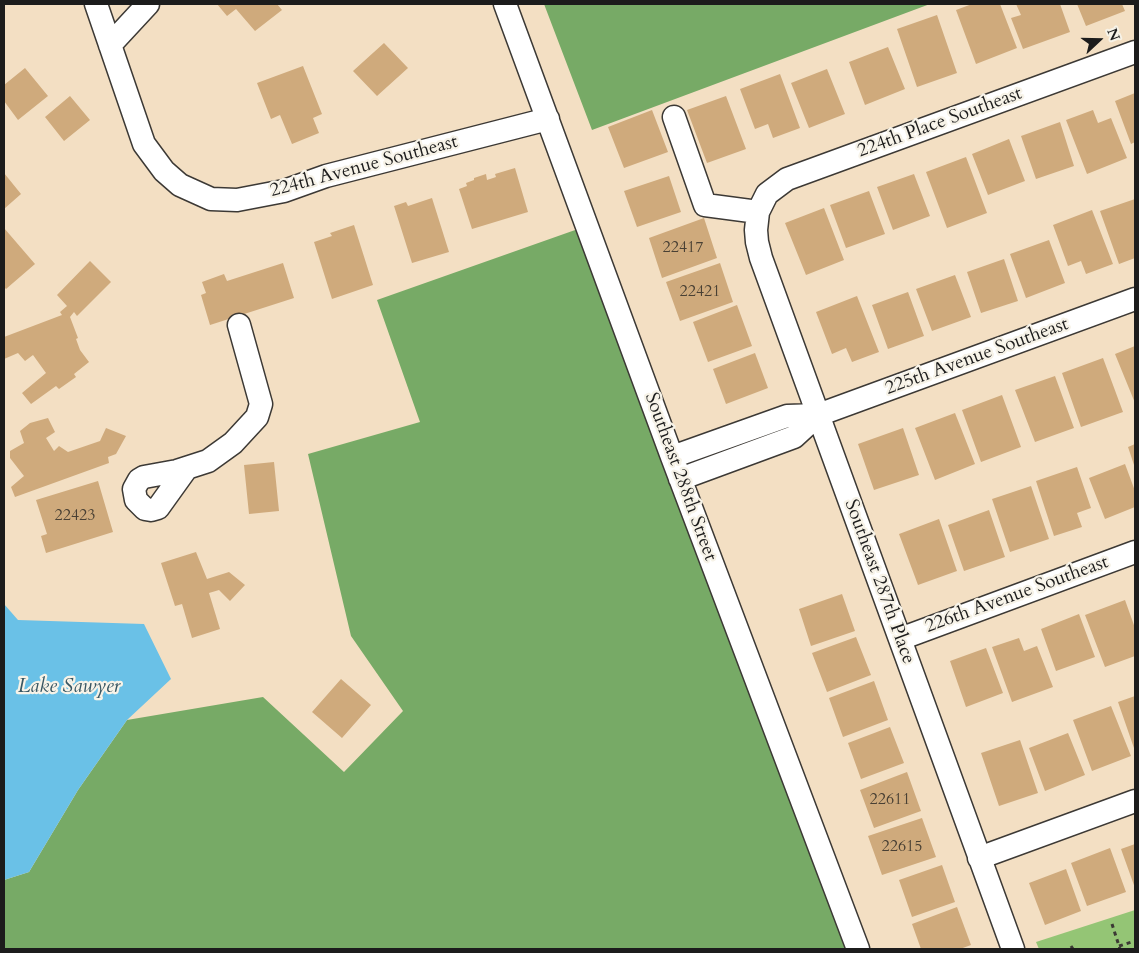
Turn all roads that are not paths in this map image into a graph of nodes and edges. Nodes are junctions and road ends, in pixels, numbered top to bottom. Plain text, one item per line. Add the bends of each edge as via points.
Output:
1 (96, 4) edge
2 (148, 4) edge
3 (504, 4) edge
4 (110, 45) junction
5 (1135, 52) edge
6 (674, 117) dead end
7 (548, 119) junction
8 (758, 212) junction
9 (1135, 298) edge
10 (239, 325) dead end
11 (818, 415) junction
12 (672, 457) junction
13 (186, 469) dead end
14 (680, 479) junction
15 (1135, 552) edge
16 (900, 639) junction
17 (1135, 801) edge
18 (979, 858) junction
19 (858, 949) edge
20 (1013, 949) edge

1 - 4 street, 224th Avenue Southeast
2 - 4 street
3 - 7 street, Southeast 288th Street
4 - 7 street, 224th Avenue Southeast via 144,144 164,171 180,185 211,199 236,200 284,191 326,176
5 - 8 street, 224th Place Southeast via 787,179 767,194
6 - 8 street via 705,205
7 - 12 street, Southeast 288th Street
8 - 11 street, Southeast 287th Place via 757,242
9 - 11 street, 225th Avenue Southeast
10 - 13 street via 261,409 257,418 233,443 208,460
11 - 12 street, 225th Avenue Southeast via 787,416
11 - 14 street, 225th Avenue Southeast via 794,437
11 - 16 street, Southeast 287th Place
12 - 14 street, Southeast 288th Street
14 - 19 street, Southeast 288th Street
15 - 16 street, 226th Avenue Southeast
16 - 18 street, Southeast 287th Place
17 - 18 street
18 - 20 street, Southeast 287th Place

